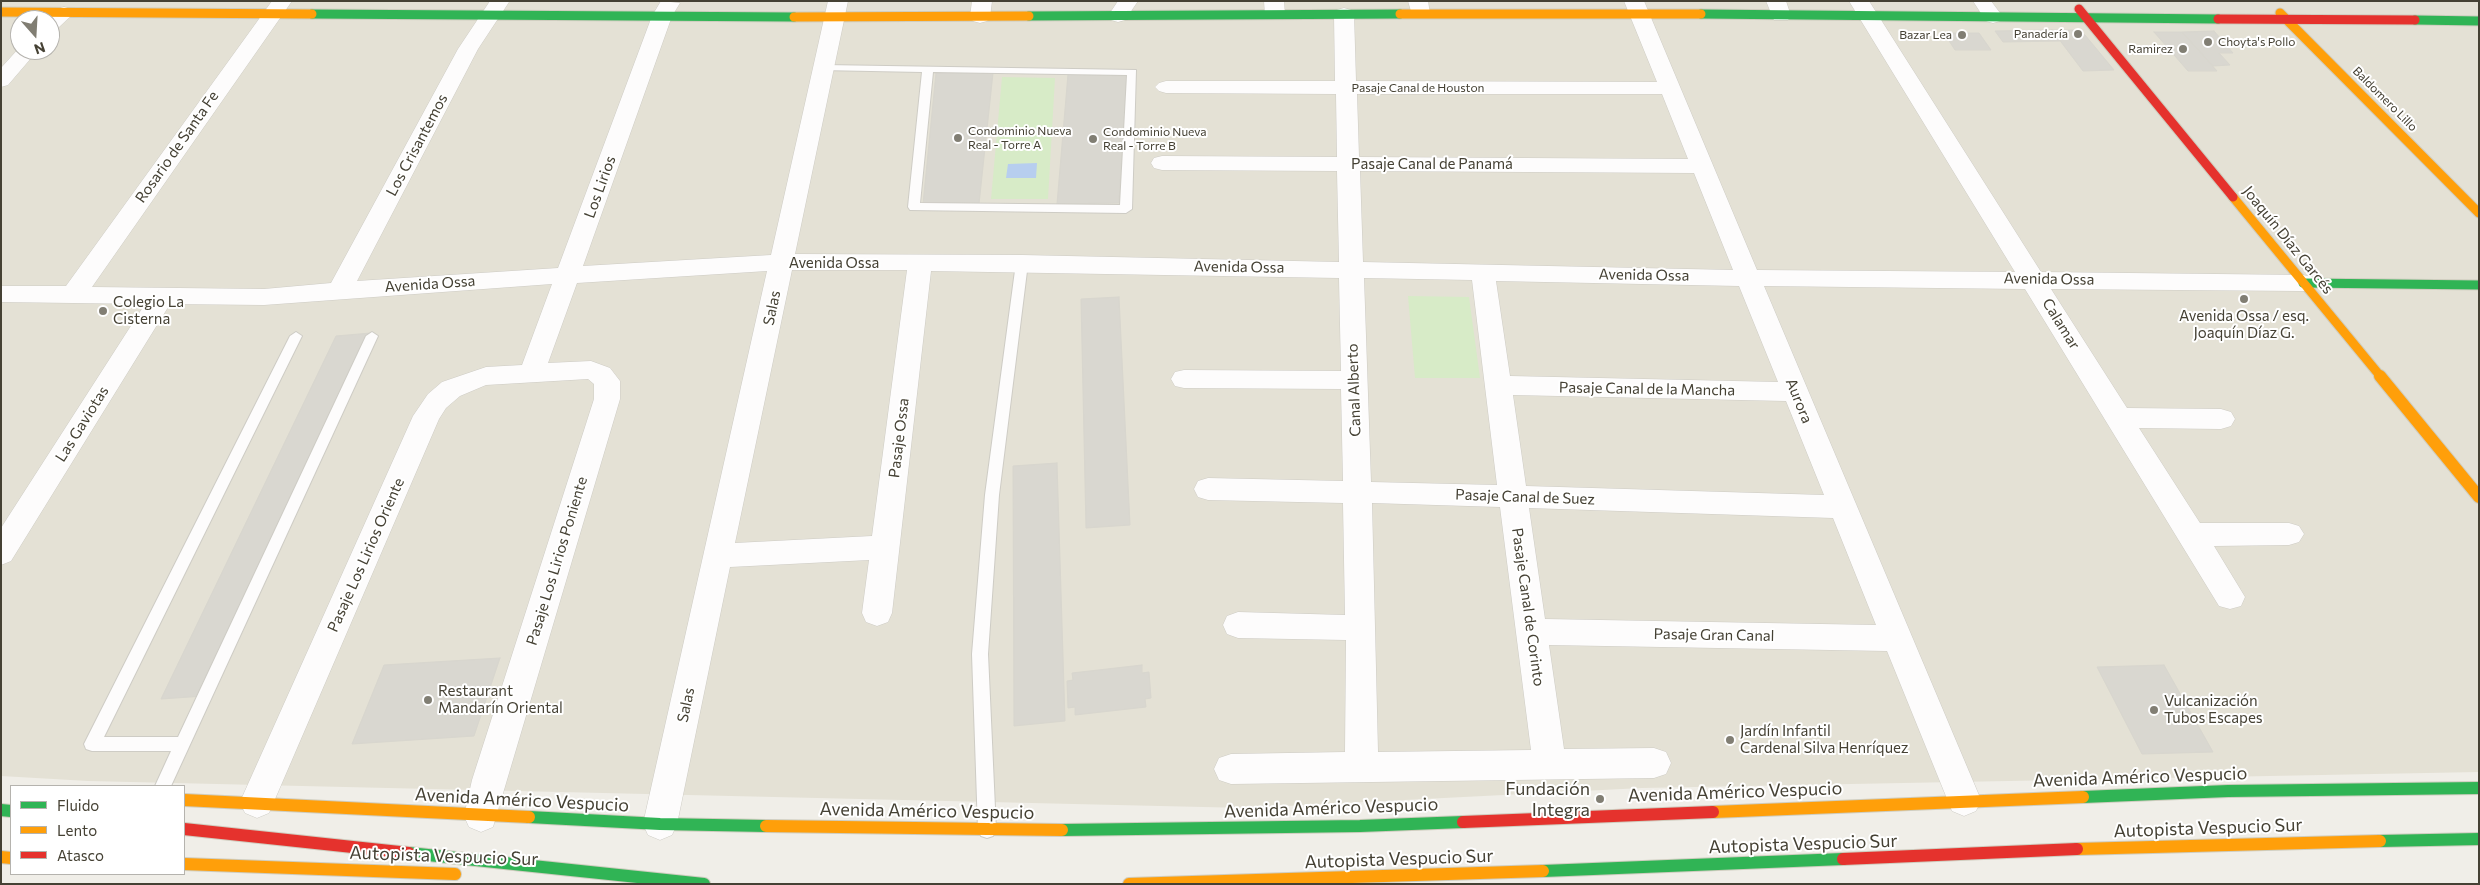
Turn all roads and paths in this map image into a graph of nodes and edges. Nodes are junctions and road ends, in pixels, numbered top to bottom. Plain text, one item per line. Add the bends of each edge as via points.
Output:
1 (509, 2) edge
2 (2092, 3) dead end
3 (982, 5) edge
4 (1122, 5) edge
5 (1986, 5) edge
6 (2290, 5) dead end
7 (493, 6) edge
8 (837, 6) edge
9 (668, 7) junction
10 (1419, 7) edge
11 (278, 8) edge
12 (1274, 8) edge
13 (1636, 8) edge
14 (1778, 8) edge
15 (1864, 9) edge
16 (2226, 10) dead end
17 (1344, 14) junction
18 (2086, 18) junction
19 (60, 19) edge
20 (2236, 20) junction
21 (2287, 20) junction
22 (2479, 21) edge
23 (19, 60) edge
24 (824, 68) junction
25 (928, 70) junction
26 (1, 81) edge
27 (1166, 87) dead end
28 (1346, 88) junction
29 (1670, 88) junction
30 (1162, 163) dead end
31 (1348, 164) junction
32 (1702, 166) junction
33 (2479, 212) edge
34 (781, 262) junction
35 (920, 263) junction
36 (1022, 263) junction
37 (1351, 268) junction
38 (1483, 272) junction
39 (568, 275) junction
40 (1748, 278) junction
41 (2032, 279) junction
42 (2303, 283) junction
43 (2479, 285) edge
44 (339, 292) junction
45 (1, 294) edge
46 (74, 294) junction
47 (163, 296) junction
48 (296, 336) dead end
49 (372, 336) dead end
50 (532, 372) junction
51 (1184, 379) dead end
52 (1354, 380) junction
53 (1498, 385) junction
54 (1795, 392) junction
55 (2119, 418) junction
56 (2221, 419) dead end
57 (1208, 489) dead end
58 (1357, 492) junction
59 (1513, 497) junction
60 (2479, 497) edge
61 (1842, 507) junction
62 (2289, 534) dead end
63 (2191, 535) junction
64 (886, 547) junction
65 (1, 553) edge
66 (718, 556) junction
67 (2230, 597) dead end
68 (877, 613) dead end
69 (1238, 626) dead end
70 (1361, 628) junction
71 (1531, 632) junction
72 (1896, 638) junction
73 (183, 744) junction
74 (1654, 763) dead end
75 (1549, 764) junction
76 (1362, 766) junction
77 (1231, 769) dead end
78 (163, 785) edge
79 (2479, 788) edge
80 (185, 800) edge
81 (1964, 800) junction
82 (256, 802) junction
83 (481, 816) junction
84 (660, 824) junction
85 (185, 829) edge
86 (987, 830) junction
87 (2479, 839) edge
88 (185, 864) edge
89 (468, 875) dead end
90 (518, 877) dead end
91 (704, 884) edge
92 (1129, 884) edge

1 - 7 main road
2 - 18 main road, Joaquín Díaz Garcés via 2070,3
3 - 4 main road
3 - 8 main road
4 - 12 main road
5 - 15 main road
5 - 18 main road
6 - 21 main road, Baldomero Lillo via 2272,5
7 - 9 main road
7 - 11 main road
7 - 44 street, Los Crisantemos
8 - 9 main road
8 - 24 street, Salas
9 - 39 street, Los Lirios
10 - 13 main road
10 - 17 main road
11 - 19 main road
11 - 46 street, Rosario de Santa Fe
12 - 17 main road
13 - 14 main road
13 - 29 street, Aurora
14 - 15 main road
15 - 41 street, Calamar
16 - 20 main road
17 - 28 street, Canal Alberto
18 - 20 main road
18 - 42 main road, Joaquín Díaz Garcés
20 - 21 main road
21 - 22 main road
21 - 33 main road, Baldomero Lillo
23 - 26 street
24 - 25 lane
24 - 34 street, Salas
25 - 25 lane via 1132,72 1126,209 914,207
27 - 28 street, Pasaje Canal de Houston
28 - 29 street, Pasaje Canal de Houston
28 - 31 street, Canal Alberto
29 - 32 street, Aurora
30 - 31 street, Pasaje Canal de Panamá
31 - 32 street, Pasaje Canal de Panamá
31 - 37 street, Canal Alberto
32 - 40 street, Aurora
34 - 35 street, Avenida Ossa
34 - 39 street, Avenida Ossa
34 - 66 street, Salas
35 - 36 street, Avenida Ossa
35 - 64 street, Pasaje Ossa
36 - 37 street, Avenida Ossa
36 - 86 lane via 992,495 980,654
37 - 38 street, Avenida Ossa
37 - 52 street, Canal Alberto
38 - 40 street, Avenida Ossa
38 - 53 street, Pasaje Canal de Corinto
39 - 44 street, Avenida Ossa
39 - 50 street, Los Lirios
40 - 41 street, Avenida Ossa
40 - 54 street, Aurora
41 - 42 street, Avenida Ossa
41 - 55 street, Calamar
42 - 43 main road, Avenida Ossa
42 - 60 main road, Joaquín Díaz Garcés
44 - 47 street, Avenida Ossa via 264,297
45 - 46 street, Avenida Ossa
46 - 47 street, Avenida Ossa
47 - 65 street, Las Gaviotas
48 - 73 lane via 92,744
49 - 73 lane
50 - 82 street, Pasaje Los Lirios Oriente via 486,376 466,382 450,389 427,416
50 - 83 street, Pasaje Los Lirios Poniente via 591,370 602,375 608,390 489,780
51 - 52 street
52 - 58 street, Canal Alberto
53 - 54 street, Pasaje Canal de la Mancha
53 - 59 street, Pasaje Canal de Corinto
54 - 61 street, Aurora
55 - 56 street
55 - 63 street, Calamar
57 - 58 street, Pasaje Canal de Suez
58 - 59 street, Pasaje Canal de Suez
58 - 70 street, Canal Alberto
59 - 61 street, Pasaje Canal de Suez
59 - 71 street, Pasaje Canal de Corinto
61 - 72 street, Aurora
62 - 63 street
63 - 67 street, Calamar
64 - 66 street
64 - 68 street, Pasaje Ossa
66 - 84 street, Salas
69 - 70 street
70 - 76 street, Canal Alberto
71 - 72 street, Pasaje Gran Canal
71 - 75 street, Pasaje Canal de Corinto
72 - 81 street, Aurora
73 - 78 lane
74 - 75 street
75 - 76 street
76 - 77 street
79 - 81 main road, Avenida Américo Vespucio via 2228,791
80 - 82 main road, Avenida Américo Vespucio
81 - 86 main road, Avenida Américo Vespucio via 1360,826
82 - 83 main road, Avenida Américo Vespucio
83 - 84 main road, Avenida Américo Vespucio
84 - 86 main road, Avenida Américo Vespucio
85 - 91 main road
87 - 92 main road, Autopista Vespucio Sur via 2136,847 1592,870
88 - 89 main road, Autopista Vespucio Sur
90 - 91 main road, Autopista Vespucio Sur

